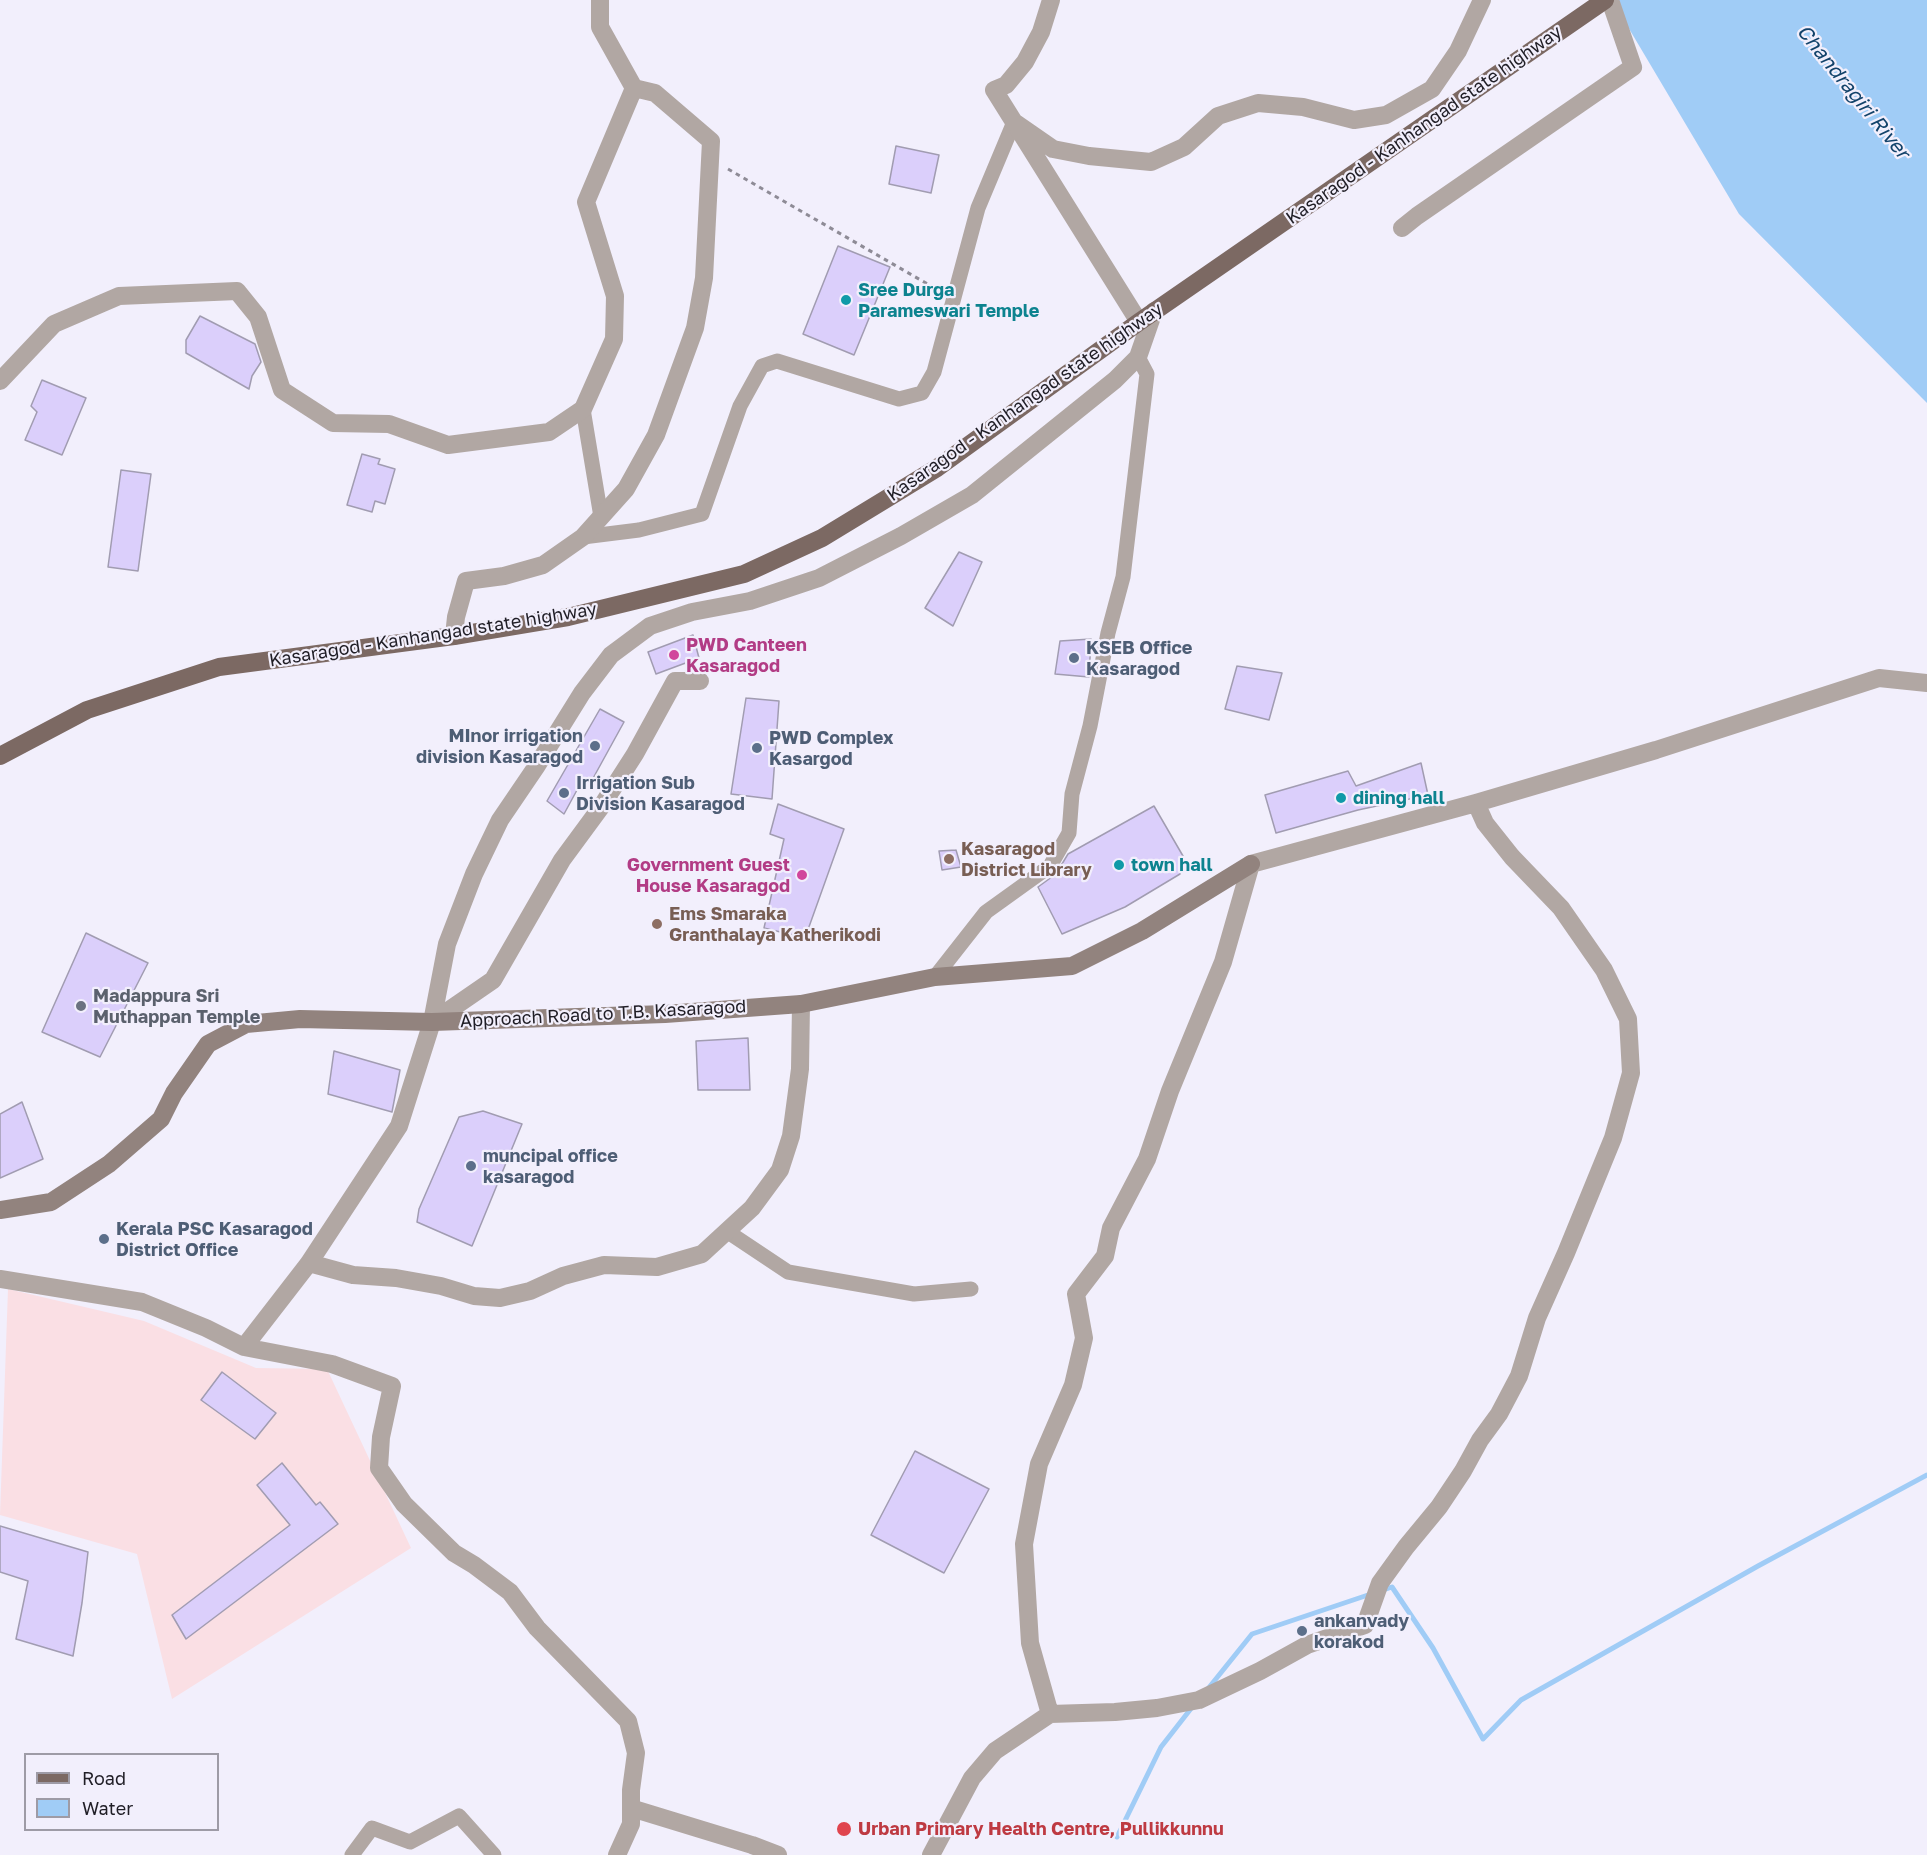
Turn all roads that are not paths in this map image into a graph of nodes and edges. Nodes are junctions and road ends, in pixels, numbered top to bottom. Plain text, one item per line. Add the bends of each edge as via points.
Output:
1 (600, 0) edge
2 (1051, 0) edge
3 (1482, 0) edge
4 (1605, 0) edge
5 (1610, 0) edge
6 (634, 88) junction
7 (1014, 122) junction
8 (1402, 228) dead end
9 (1154, 311) junction
10 (1139, 322) junction
11 (1138, 357) junction
12 (0, 381) edge
13 (583, 410) junction
14 (601, 517) junction
15 (583, 537) junction
16 (454, 636) junction
17 (700, 681) dead end
18 (1927, 683) edge
19 (0, 756) edge
20 (1476, 803) junction
21 (1251, 864) junction
22 (935, 977) junction
23 (801, 1004) junction
24 (432, 1022) junction
25 (0, 1210) edge
26 (728, 1232) junction
27 (309, 1263) junction
28 (0, 1279) edge
29 (971, 1289) dead end
30 (244, 1347) junction
31 (1050, 1714) junction
32 (631, 1808) junction
33 (352, 1855) edge
34 (494, 1855) edge
35 (617, 1855) edge
36 (778, 1855) edge
37 (931, 1855) edge

1 - 6 street via 600,27
2 - 7 street via 1041,32 1025,62 1006,85 994,90
3 - 7 street via 1458,51 1432,89 1386,116 1354,120 1303,107 1258,103 1218,116 1184,147 1151,162 1053,149
4 - 9 main road, Kasaragod - Kanhangad state highway
5 - 8 street via 1634,67
6 - 13 street via 586,202 615,296 614,339
6 - 14 street via 654,93 711,141 704,278 695,328 656,435 626,489
7 - 10 street
7 - 15 street via 978,208 934,372 922,393 899,399 777,361 762,366 740,406 702,514 639,530
9 - 10 main road, Kasaragod - Kanhangad state highway
9 - 11 street
10 - 16 main road, Kasaragod - Kanhangad state highway via 937,468 822,538 764,565 744,574 568,617
11 - 22 street via 1147,374 1123,577 1072,794 1069,833 1050,866 986,912
11 - 24 street via 972,495 901,536 819,578 750,601 692,612 650,626 611,654 500,820 447,944
12 - 13 street via 54,324 119,296 237,291 258,317 282,390 333,423 389,424 448,445 549,432
13 - 14 street
14 - 15 street
15 - 16 street via 543,565 466,581
16 - 19 main road, Kasaragod - Kanhangad state highway via 219,667 87,710
17 - 24 street via 675,681 635,754 562,860 493,980
18 - 20 street via 1879,678
20 - 21 street
20 - 31 street via 1485,823 1567,917 1604,970 1628,1019 1631,1073 1613,1138 1537,1318 1519,1376 1451,1489 1380,1582 1365,1625 1307,1645 1199,1700 1115,1712
21 - 22 main road, Approach Road to T.B. Kasaragod via 1142,931 1072,966
21 - 31 street via 1223,962 1170,1091 1147,1159 1111,1228 1105,1256 1076,1294 1084,1338 1073,1385 1039,1464 1024,1544 1030,1643
22 - 23 main road, Approach Road to T.B. Kasaragod
23 - 24 main road, Approach Road to T.B. Kasaragod via 665,1014
23 - 26 street via 800,1069 791,1136 780,1170
24 - 25 main road, Approach Road to T.B. Kasaragod via 300,1019 246,1024 208,1044 161,1119 109,1164 51,1202
24 - 27 street via 399,1125
26 - 27 street via 702,1254 657,1267 604,1265 500,1298 396,1278 352,1275
26 - 29 street via 788,1272 914,1294
27 - 30 street
28 - 30 street via 142,1302
30 - 32 street via 333,1364 392,1386 379,1468 404,1504 454,1553 510,1592 537,1628 628,1721 636,1753
31 - 37 street via 996,1751 972,1778
32 - 35 street via 631,1824
32 - 36 street
33 - 34 street via 372,1828 410,1842 459,1816

